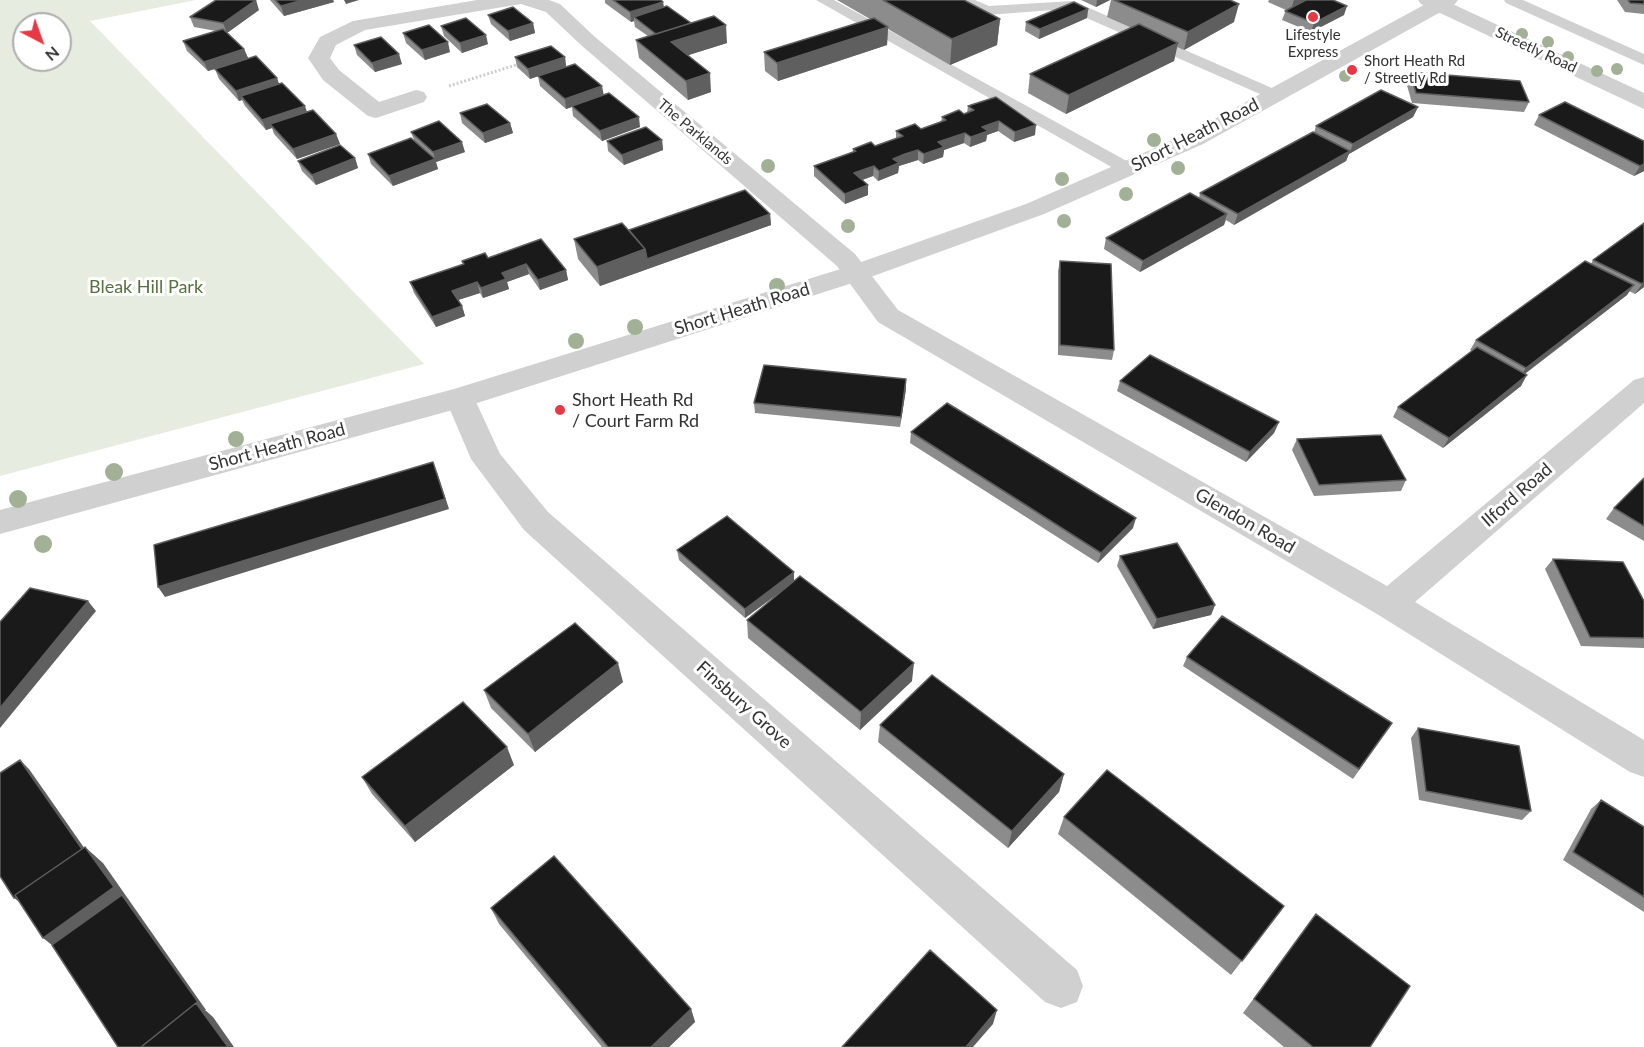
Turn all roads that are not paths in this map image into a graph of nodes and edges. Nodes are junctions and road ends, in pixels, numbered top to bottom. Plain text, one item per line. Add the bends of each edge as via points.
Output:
1 (515, 0) edge
2 (528, 0) edge
3 (823, 0) edge
4 (963, 0) edge
5 (1510, 0) edge
6 (1438, 2) edge
7 (1644, 60) edge
8 (1275, 94) junction
9 (416, 97) road end
10 (1641, 98) edge
11 (1128, 169) junction
12 (856, 273) junction
13 (1644, 387) edge
14 (460, 398) junction
15 (0, 522) edge
16 (1389, 604) junction
17 (1644, 760) edge
18 (1061, 986) dead end

1 - 9 street via 360,25 327,41 319,58 331,75 376,111
2 - 12 street, The Parklands via 553,8 846,260
3 - 11 lane
4 - 8 lane via 987,11 1068,4
5 - 7 lane
6 - 8 street, Short Heath Road
6 - 10 street, Streetly Road
8 - 11 street, Short Heath Road via 1195,139
11 - 12 street, Short Heath Road via 1035,209
12 - 14 street, Short Heath Road
12 - 16 street, Glendon Road via 888,316
13 - 16 street, Ilford Road
14 - 15 street, Short Heath Road
14 - 18 street, Finsbury Grove via 487,459 536,521
16 - 17 street, Glendon Road

